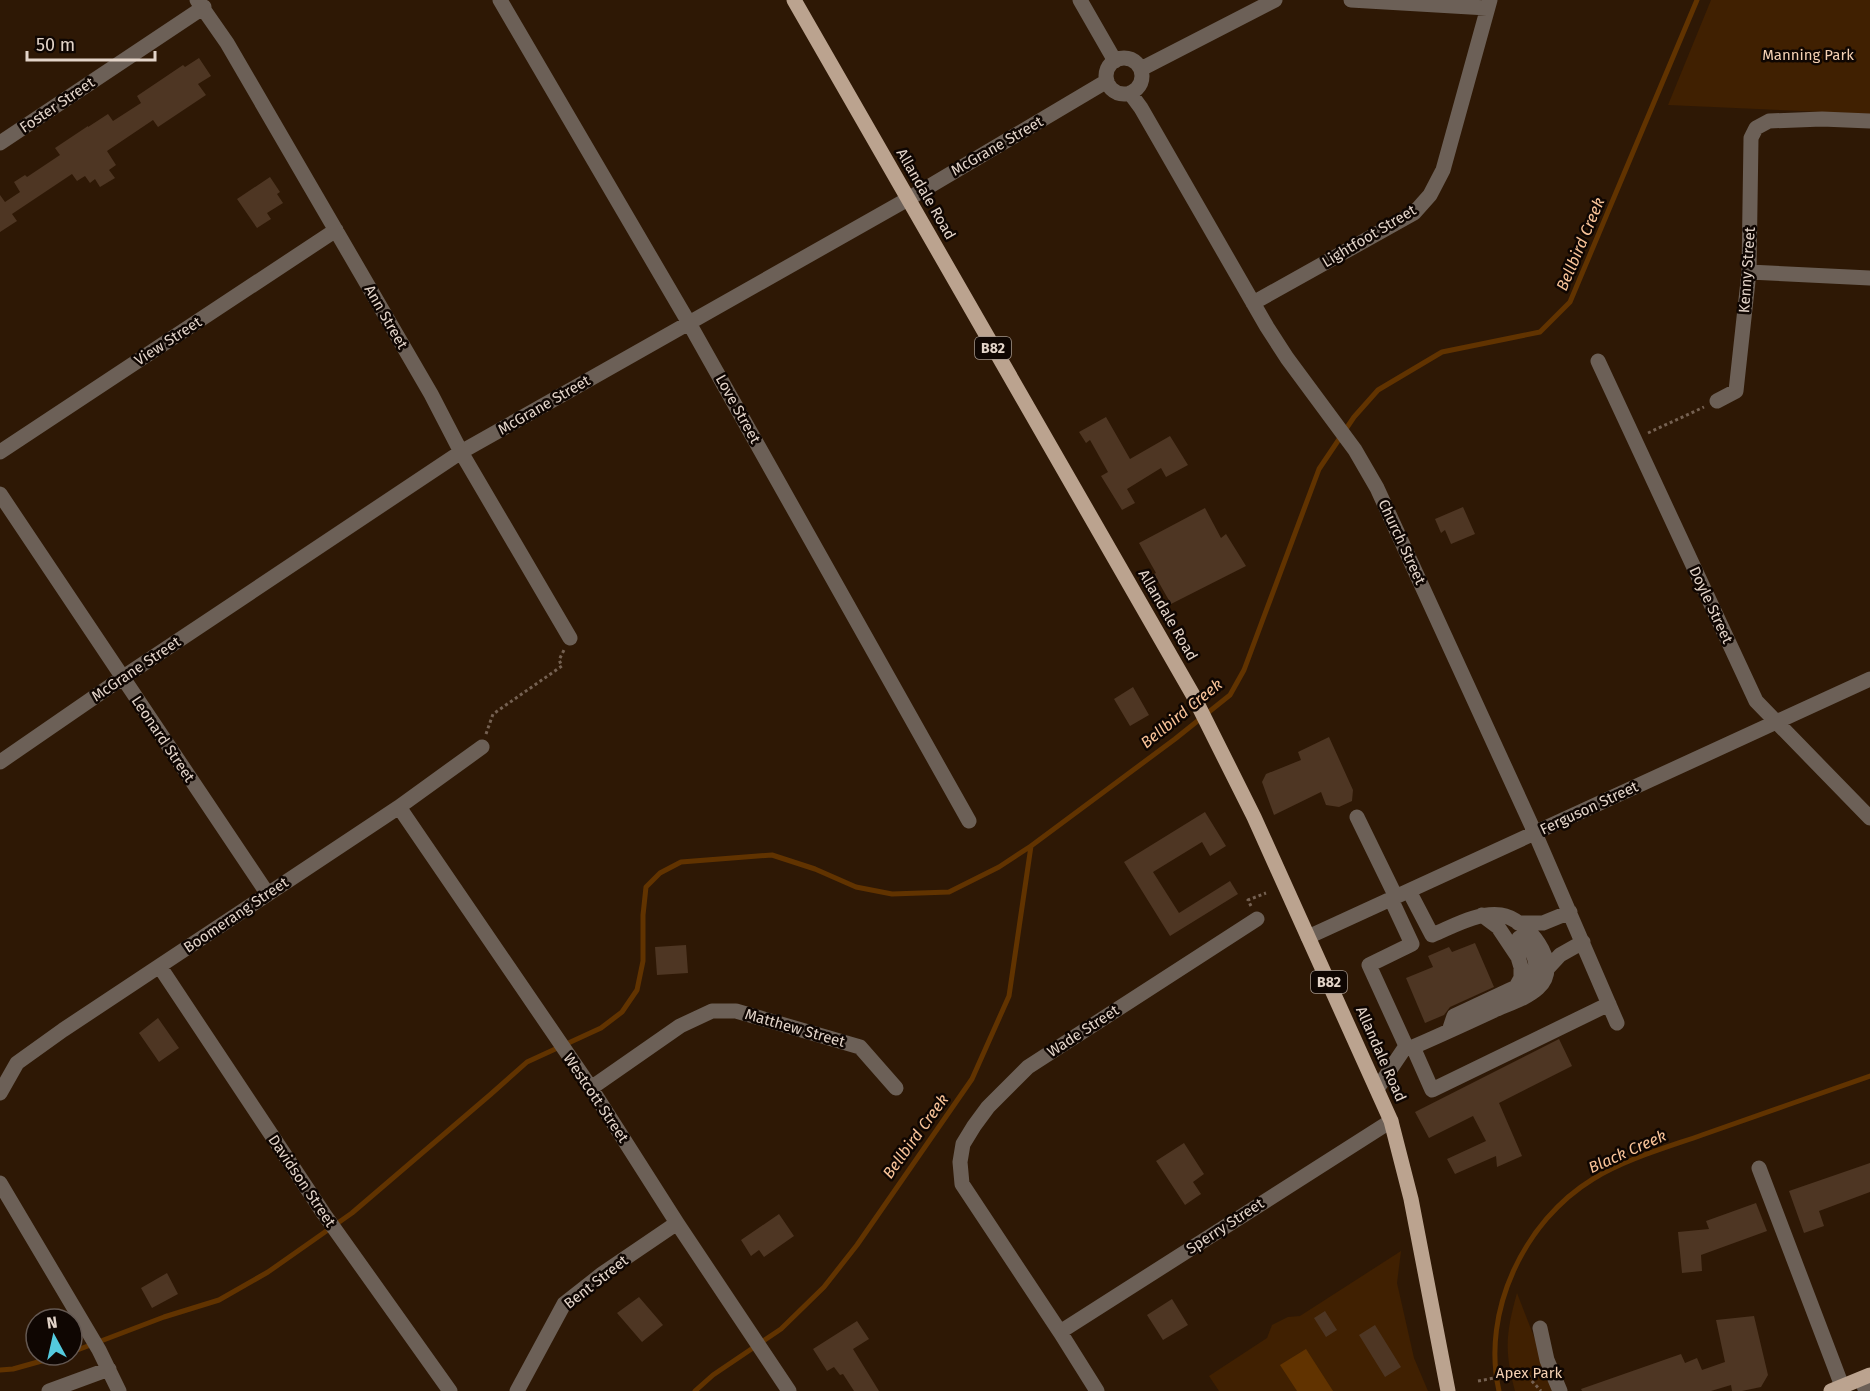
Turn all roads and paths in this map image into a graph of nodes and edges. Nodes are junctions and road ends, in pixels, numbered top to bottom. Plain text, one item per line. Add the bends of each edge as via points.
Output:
1 (500, 0) edge
2 (794, 0) edge
3 (1080, 0) edge
4 (1275, 0) edge
5 (1351, 0) edge
6 (201, 3) edge
7 (1488, 4) edge
8 (1115, 61) junction
9 (1141, 69) junction
10 (1107, 81) junction
11 (1130, 93) junction
12 (1870, 121) edge
13 (0, 143) edge
14 (908, 199) junction
15 (336, 230) junction
16 (1749, 272) junction
17 (1870, 278) edge
18 (1253, 303) junction
19 (689, 322) junction
20 (1598, 361) dead end
21 (1717, 401) joint
22 (1633, 440) junction
23 (0, 452) edge
24 (461, 452) junction
25 (0, 494) edge
26 (570, 638) joint
27 (122, 678) junction
28 (1870, 679) edge
29 (1775, 722) junction
30 (482, 747) joint
31 (0, 762) edge
32 (399, 807) junction
33 (1358, 817) dead end
34 (1870, 818) edge
35 (969, 821) dead end
36 (1535, 833) junction
37 (267, 893) junction
38 (1399, 896) junction
39 (1569, 912) junction
40 (1482, 915) junction
41 (1257, 919) dead end
42 (1518, 923) junction
43 (1432, 936) junction
44 (1308, 937) junction
45 (1583, 942) junction
46 (1412, 944) junction
47 (160, 967) junction
48 (1548, 968) junction
49 (1609, 1004) junction
50 (1617, 1023) dead end
51 (1449, 1031) junction
52 (1409, 1047) junction
53 (591, 1088) junction
54 (896, 1088) dead end
55 (1377, 1089) junction
56 (0, 1093) edge
57 (1390, 1121) junction
58 (1759, 1168) dead end
59 (0, 1183) edge
60 (677, 1223) junction
61 (1540, 1328) dead end
62 (1060, 1332) junction
63 (109, 1369) junction
64 (1478, 1381) dead end
65 (1866, 1382) edge
66 (1836, 1389) edge
67 (49, 1391) edge
68 (119, 1391) edge
69 (450, 1391) edge
70 (517, 1391) edge
71 (789, 1391) edge
72 (1097, 1391) edge
73 (1448, 1391) edge
74 (1541, 1391) edge
75 (1560, 1391) edge

1 - 19 street, Love Street
2 - 14 main road, Allandale Road / B82
3 - 8 street
4 - 9 street
5 - 7 street
6 - 13 street, Foster Street
6 - 15 street, Ann Street
7 - 18 street, Lightfoot Street via 1443,170 1430,195 1414,213
8 - 9 street via 1130,59
8 - 10 street via 1108,70
9 - 11 street via 1141,81
10 - 11 street via 1116,92
10 - 14 street, McGrane Street
11 - 18 street, Church Street
12 - 16 street, Kenny Street via 1769,121 1756,128 1751,138
14 - 19 street, McGrane Street
14 - 44 main road, Allandale Road / B82 via 1193,695
15 - 23 street, View Street
15 - 24 street, Ann Street
16 - 17 street
16 - 21 street, Kenny Street via 1736,391
18 - 36 street, Church Street via 1377,488
19 - 24 street, McGrane Street
19 - 35 street, Love Street
20 - 22 street, Doyle Street
21 - 22 path
22 - 29 street, Doyle Street via 1756,701
24 - 26 street, Ann Street
24 - 27 street, McGrane Street
25 - 27 street, Leonard Street
26 - 30 path via 559,660 562,666 493,714
27 - 31 street, McGrane Street
27 - 37 street, Leonard Street
28 - 29 street, Ferguson Street
29 - 34 street, Doyle Street
29 - 36 street, Ferguson Street
30 - 32 street, Boomerang Street
32 - 37 street, Boomerang Street
32 - 53 street, Westcott Street
33 - 38 street
36 - 38 street, Ferguson Street
36 - 39 street, Church Street
37 - 47 street, Boomerang Street
38 - 43 street
38 - 44 street, Ferguson Street
38 - 46 street
39 - 42 street via 1543,923
39 - 45 street, Church Street
40 - 42 street via 1504,915
40 - 43 street
40 - 51 street via 1498,927 1512,947 1521,967 1521,978 1516,987 1454,1016
41 - 62 street, Wade Street via 1028,1067 988,1107 963,1144 962,1184
42 - 48 street via 1542,948
43 - 46 street
44 - 55 main road, Allandale Road / B82
45 - 48 street via 1560,955
45 - 49 street, Church Street
46 - 52 street via 1369,965
47 - 56 street, Boomerang Street via 17,1063
47 - 69 street, Davidson Street via 324,1214
48 - 51 street via 1539,988
49 - 50 street, Church Street
49 - 52 street via 1432,1090
51 - 52 street
52 - 55 street
53 - 54 street, Matthew Street via 680,1026 712,1011 736,1011 860,1047
53 - 60 street, Westcott Street
55 - 57 main road, Allandale Road / B82
57 - 62 street, Sperry Street
57 - 73 main road, Allandale Road / B82 via 1411,1199
58 - 66 street
59 - 63 street
60 - 70 street, Bent Street via 564,1304
60 - 71 street, Westcott Street
61 - 75 street via 1547,1360
62 - 72 street
63 - 67 street
63 - 68 street
64 - 74 path via 1527,1371
65 - 66 main road

